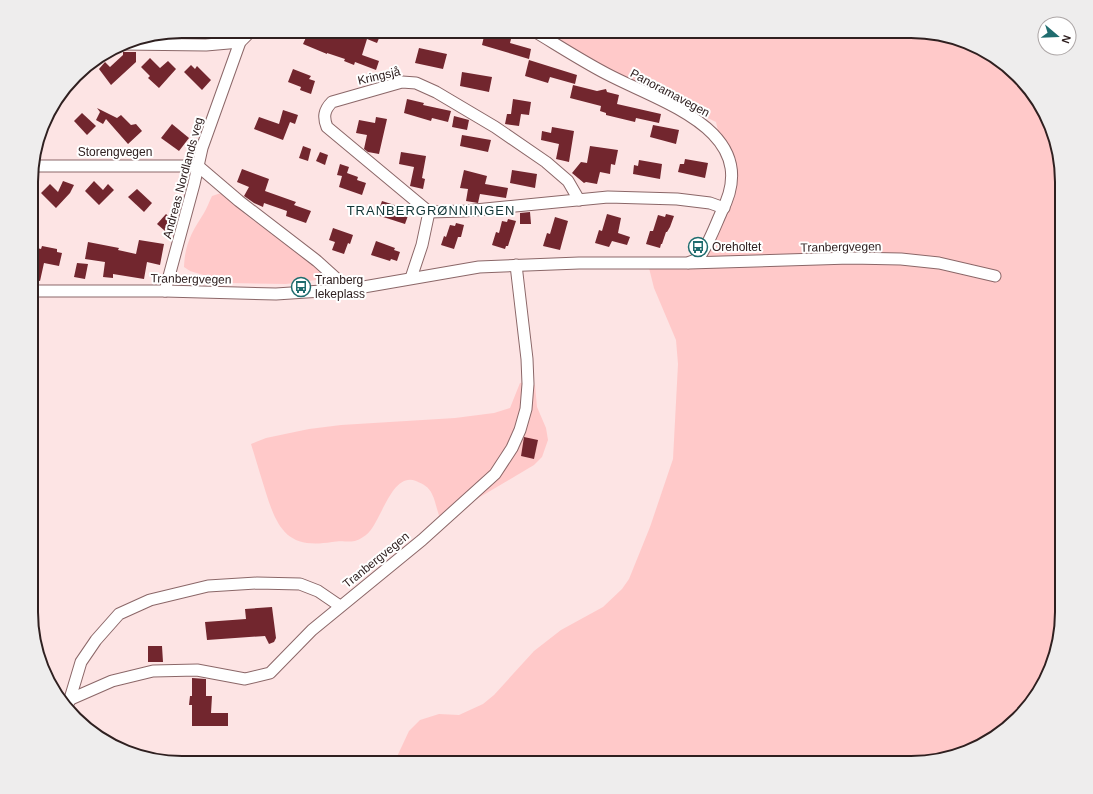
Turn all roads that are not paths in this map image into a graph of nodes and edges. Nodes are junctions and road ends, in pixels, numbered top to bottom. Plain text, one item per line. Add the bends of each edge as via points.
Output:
1 (244, 38) edge
2 (546, 38) edge
3 (240, 42) junction
4 (140, 44) edge
5 (39, 166) edge
6 (198, 166) junction
7 (579, 200) junction
8 (724, 208) junction
9 (429, 212) junction
10 (698, 259) joint
11 (687, 263) junction
12 (516, 265) junction
13 (995, 276) dead end
14 (411, 278) junction
15 (348, 289) junction
16 (38, 291) edge
17 (165, 291) junction
18 (340, 606) junction
19 (67, 699) edge
20 (69, 701) edge

1 - 3 street, Andreas Nordlands veg
2 - 8 street, Panoramavegen via 606,74 705,124 726,150 730,162 733,176 731,191
3 - 4 street via 206,45
3 - 6 street, Andreas Nordlands veg
5 - 6 street, Storengvegen
6 - 15 street
6 - 17 street, Andreas Nordlands veg
7 - 8 street via 608,197 678,199 710,203
7 - 9 street
7 - 9 street, Kringsjå via 568,181 546,162 495,127 416,83 402,82 332,102 323,118 327,128
8 - 10 street, Panoramavegen
9 - 14 street
10 - 11 street, Tranbergvegen
11 - 12 street, Tranbergvegen
11 - 13 street, Tranbergvegen via 850,258 901,260 939,263
12 - 14 street, Tranbergvegen via 479,267
12 - 18 street, Tranbergvegen via 528,384 526,409 512,448 495,474 422,540
14 - 15 street, Tranbergvegen
15 - 17 street, Tranbergvegen via 276,294
16 - 17 street, Tranbergvegen
18 - 19 street via 318,591 300,584 208,586 150,600 119,614 96,640 81,662
18 - 20 street, Tranbergvegen via 312,630 270,673 260,677 245,679 197,670 153,671 112,681

